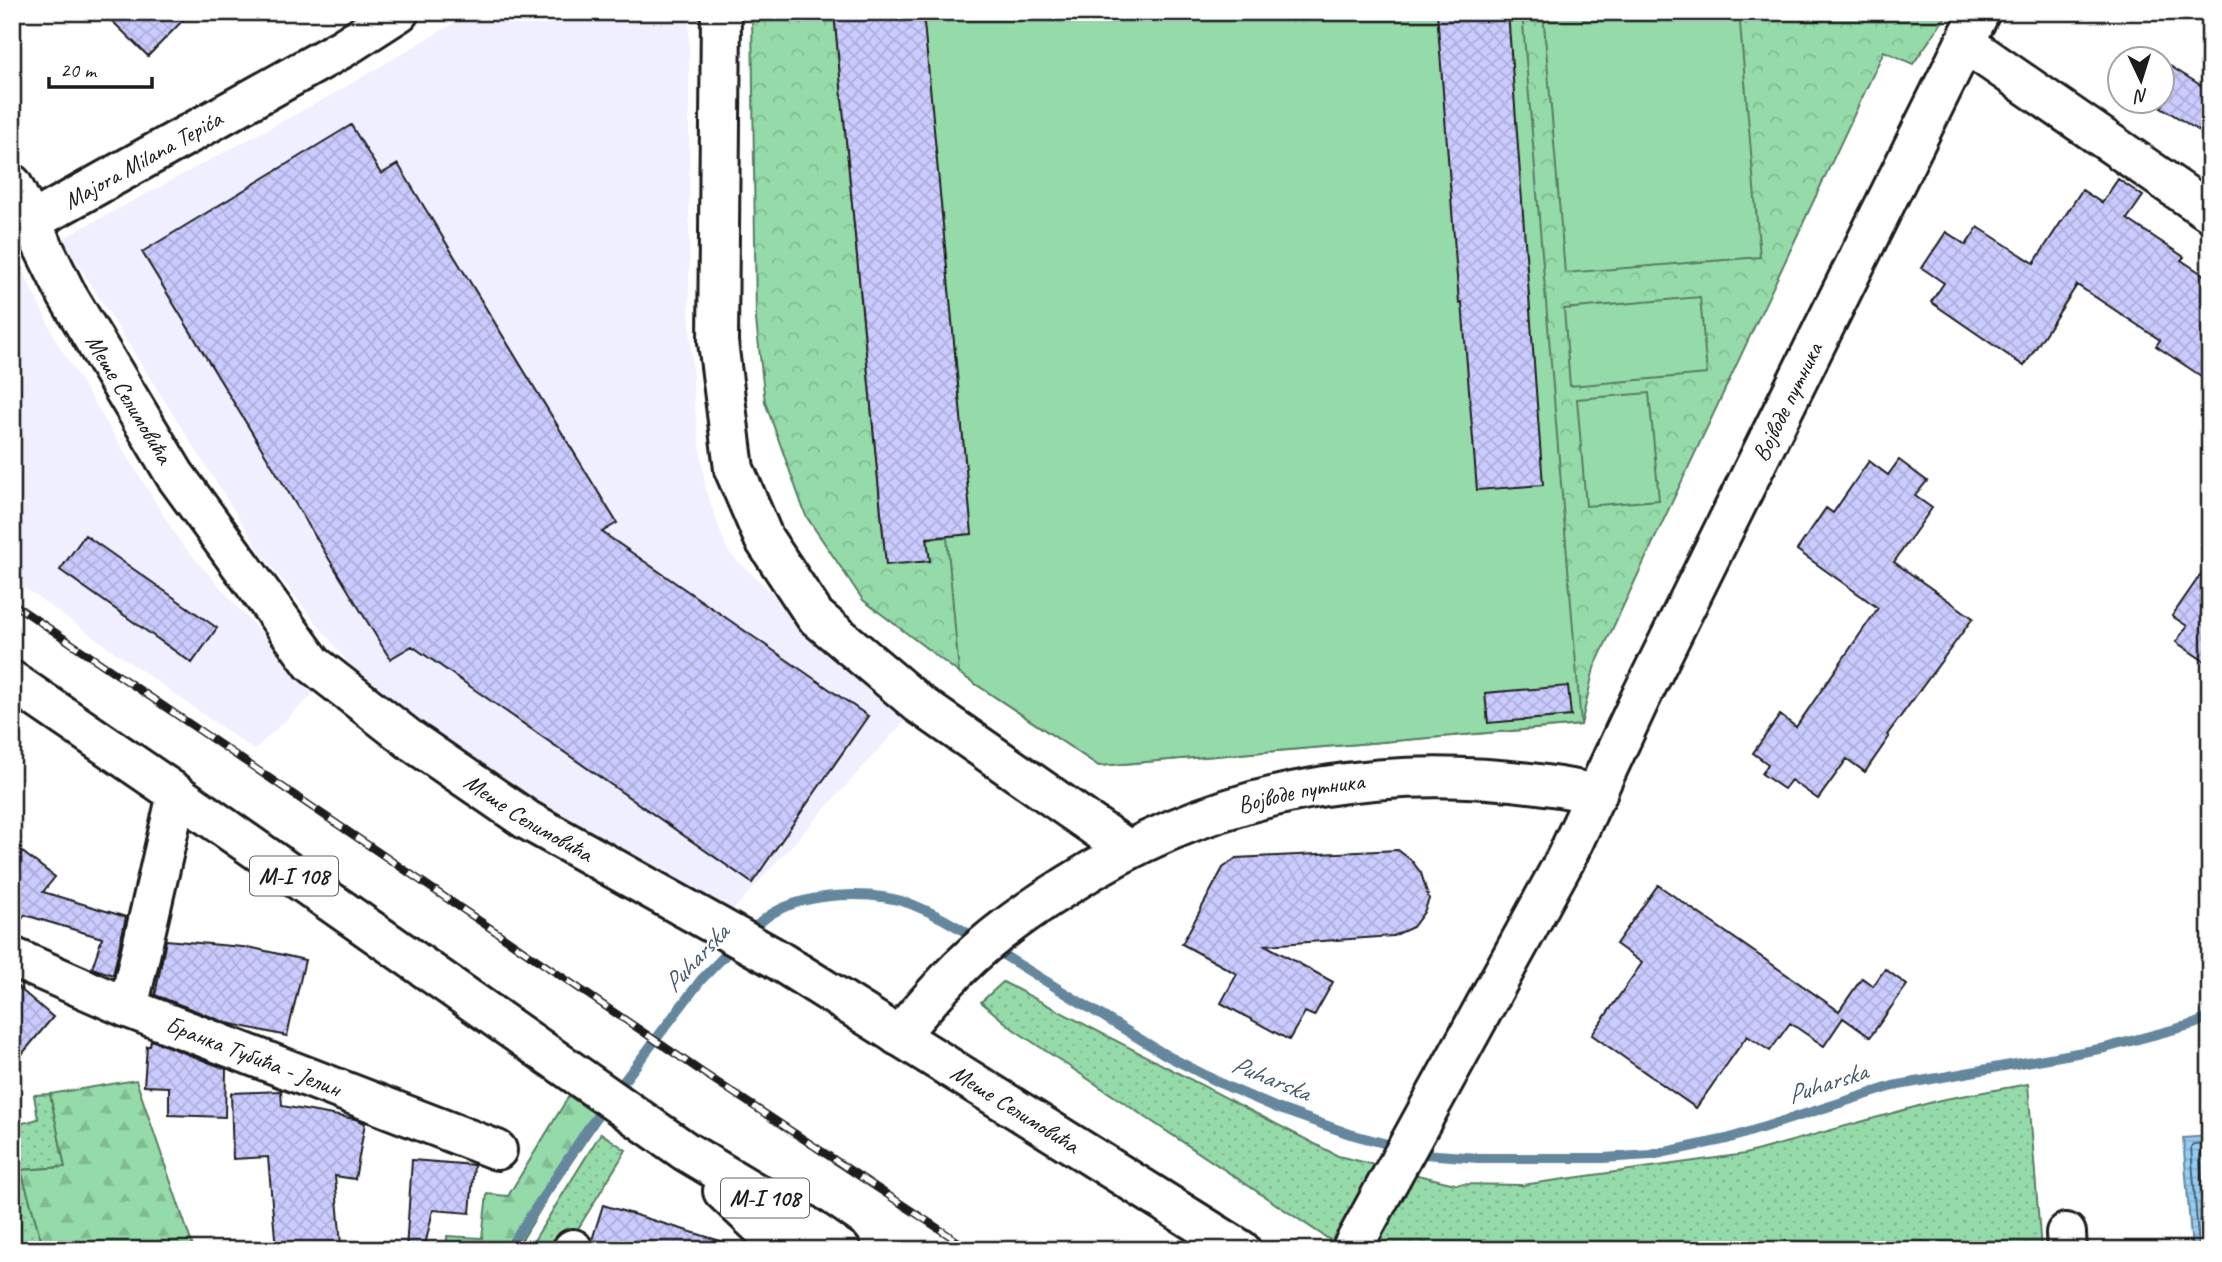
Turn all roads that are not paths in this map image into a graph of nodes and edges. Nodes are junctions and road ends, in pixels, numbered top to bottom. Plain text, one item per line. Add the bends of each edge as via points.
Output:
1 (399, 12) edge
2 (721, 12) edge
3 (1972, 28) edge
4 (12, 184) edge
5 (2210, 212) edge
6 (31, 222) junction
7 (12, 681) edge
8 (177, 794) junction
9 (1597, 794) junction
10 (1127, 849) junction
11 (12, 957) edge
12 (128, 1008) junction
13 (898, 1035) junction
14 (497, 1150) dead end
15 (685, 1151) junction
16 (785, 1250) edge
17 (841, 1250) edge
18 (1241, 1250) edge
19 (1351, 1250) edge

1 - 6 street, Majora Milana Tepića via 331,55
2 - 10 street via 718,342 734,469 764,539 815,616 919,704
3 - 5 street
3 - 9 street, Војводе путника
4 - 6 street, Меше Селимовића
6 - 13 street, Меше Селимовића via 67,295 175,475 313,664 409,739 527,820 773,957
7 - 8 street, M-I 108
8 - 12 street
8 - 15 street, M-I 108
9 - 10 street, Војводе путника via 1526,782 1444,776 1354,780 1231,807
9 - 19 street, Војводе путника
10 - 13 street, Војводе путника via 1029,909 961,966
11 - 12 street, Бранка Тубића - Јелин
12 - 14 street, Бранка Тубића - Јелин
13 - 18 street, Меше Селимовића
15 - 16 street, M-I 108
15 - 17 street, M-I 108

